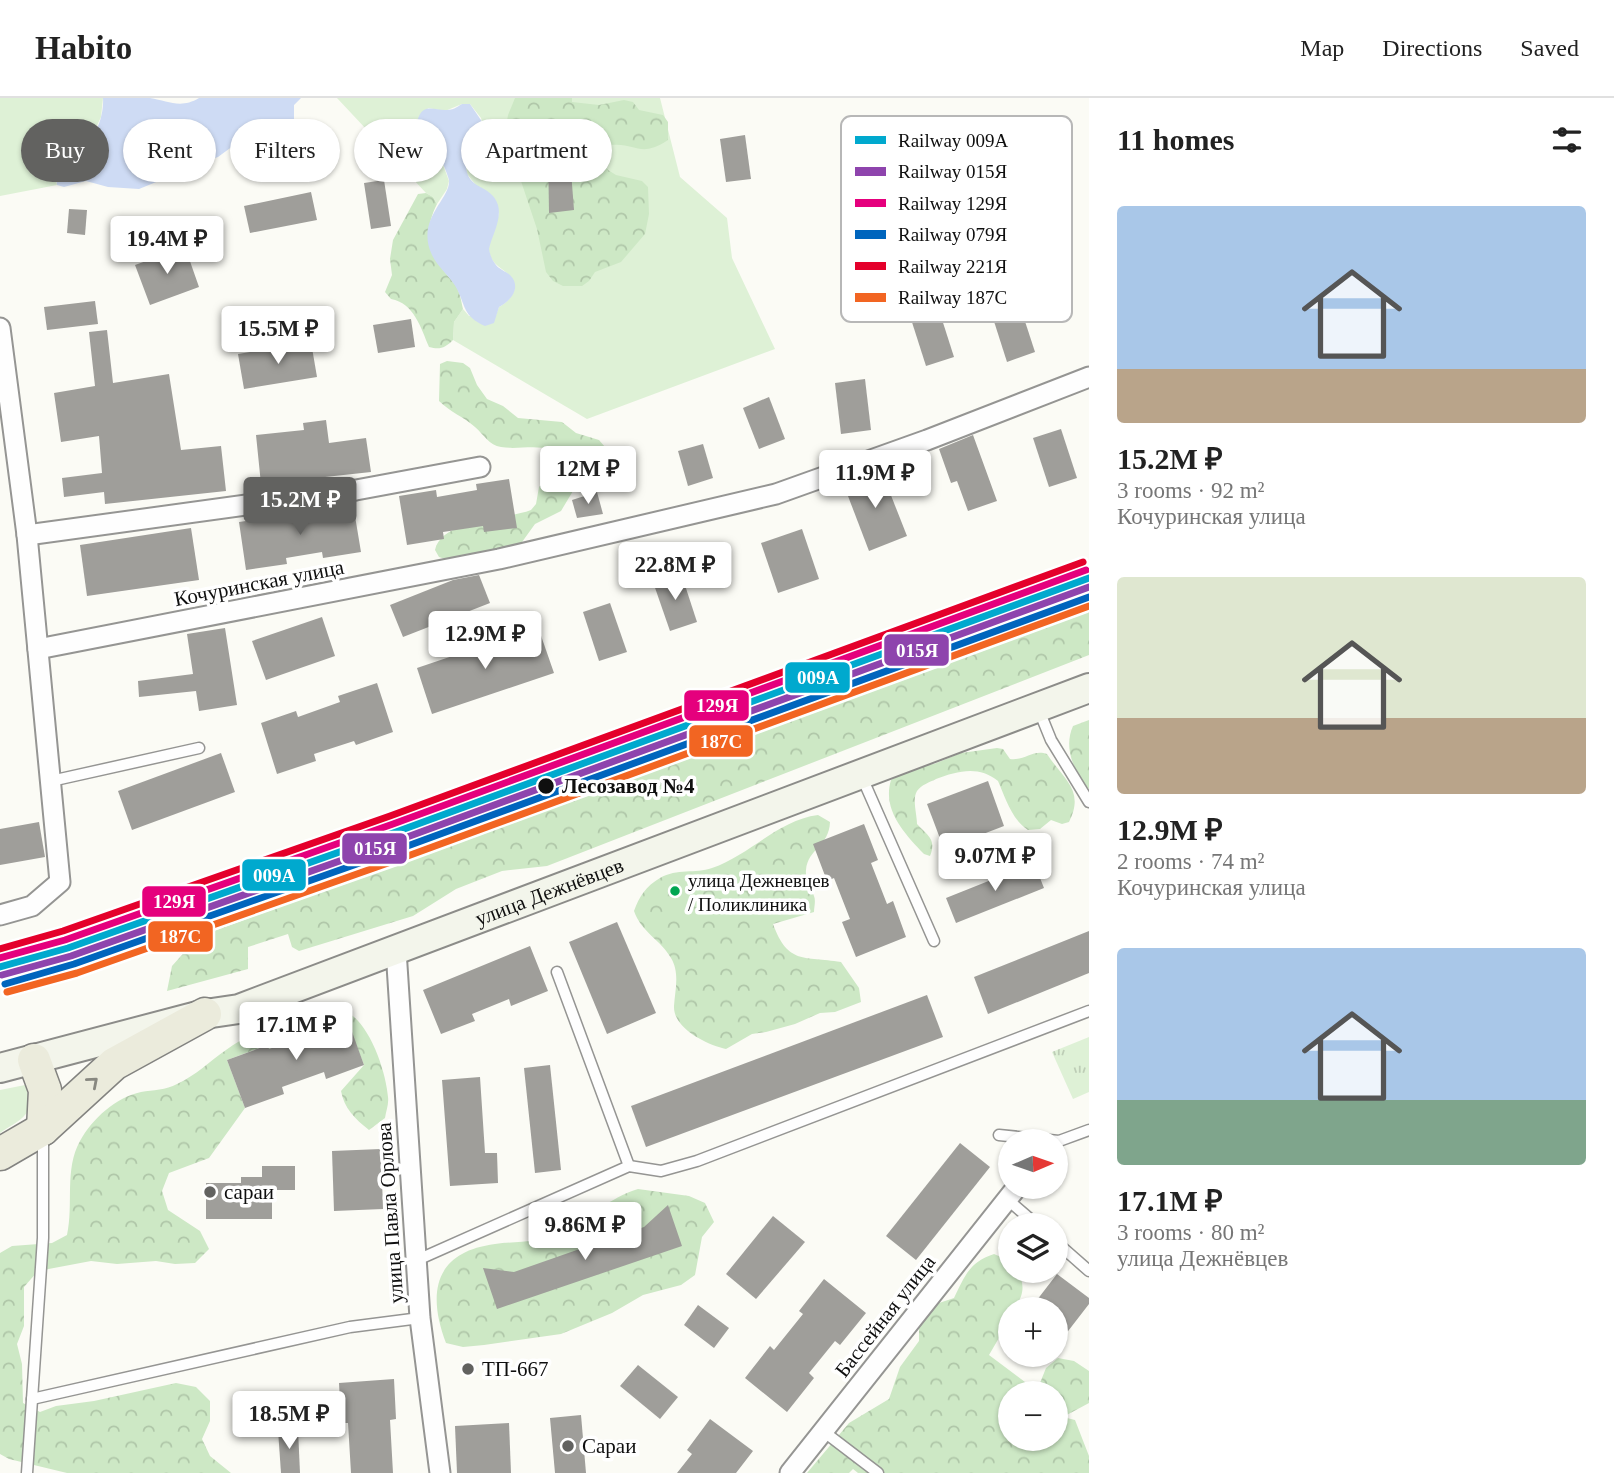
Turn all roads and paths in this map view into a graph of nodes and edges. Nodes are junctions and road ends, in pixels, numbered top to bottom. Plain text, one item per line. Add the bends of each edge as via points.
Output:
1 (0, 328) edge
2 (1089, 377) edge
3 (480, 467) dead end
4 (27, 535) junction
5 (38, 649) junction
6 (1089, 688) edge
7 (1037, 708) junction
8 (199, 748) dead end
9 (860, 775) junction
10 (51, 781) junction
11 (1089, 802) edge
12 (0, 915) edge
13 (934, 941) dead end
14 (396, 950) junction
15 (557, 972) dead end
16 (1089, 1011) edge
17 (205, 1014) junction
18 (34, 1060) junction
19 (0, 1068) edge
20 (43, 1129) junction
21 (1089, 1130) edge
22 (1068, 1138) edge
23 (0, 1154) edge
24 (629, 1166) junction
25 (1007, 1199) edge
26 (1017, 1199) edge
27 (1028, 1213) edge
28 (1068, 1252) edge
29 (415, 1261) junction
30 (1089, 1271) edge
31 (420, 1318) junction
32 (32, 1399) junction
33 (823, 1432) junction
34 (27, 1473) edge
35 (439, 1473) edge
36 (790, 1473) edge
37 (878, 1473) edge

1 - 4 street
2 - 5 street, Кочуринская улица via 776,494 517,555
3 - 4 street via 356,490
4 - 5 street
5 - 10 street
6 - 7 main road, улица Дежнёвцев
7 - 9 main road, улица Дежнёвцев
7 - 11 lane
8 - 10 lane
9 - 13 lane
9 - 14 main road, улица Дежнёвцев
10 - 12 street via 60,882 32,906
14 - 17 main road, улица Дежнёвцев via 239,1009
14 - 29 street, улица Павла Орлова
15 - 24 lane
16 - 24 lane via 697,1161 661,1171
17 - 18 main road, улица Дежнёвцев
20 -> 17 main road via 114,1064
18 - 19 main road, улица Дежнёвцев
18 - 20 main road via 45,1090
20 - 23 main road
20 - 32 lane via 43,1238
21 - 22 lane
24 - 29 lane
25 - 33 street, Бассейная улица
26 - 27 lane
28 - 30 lane
29 - 31 street, улица Павла Орлова
31 - 32 lane via 350,1327
31 - 35 street, улица Павла Орлова
32 - 34 lane
33 - 36 street, Бассейная улица
33 - 37 lane

